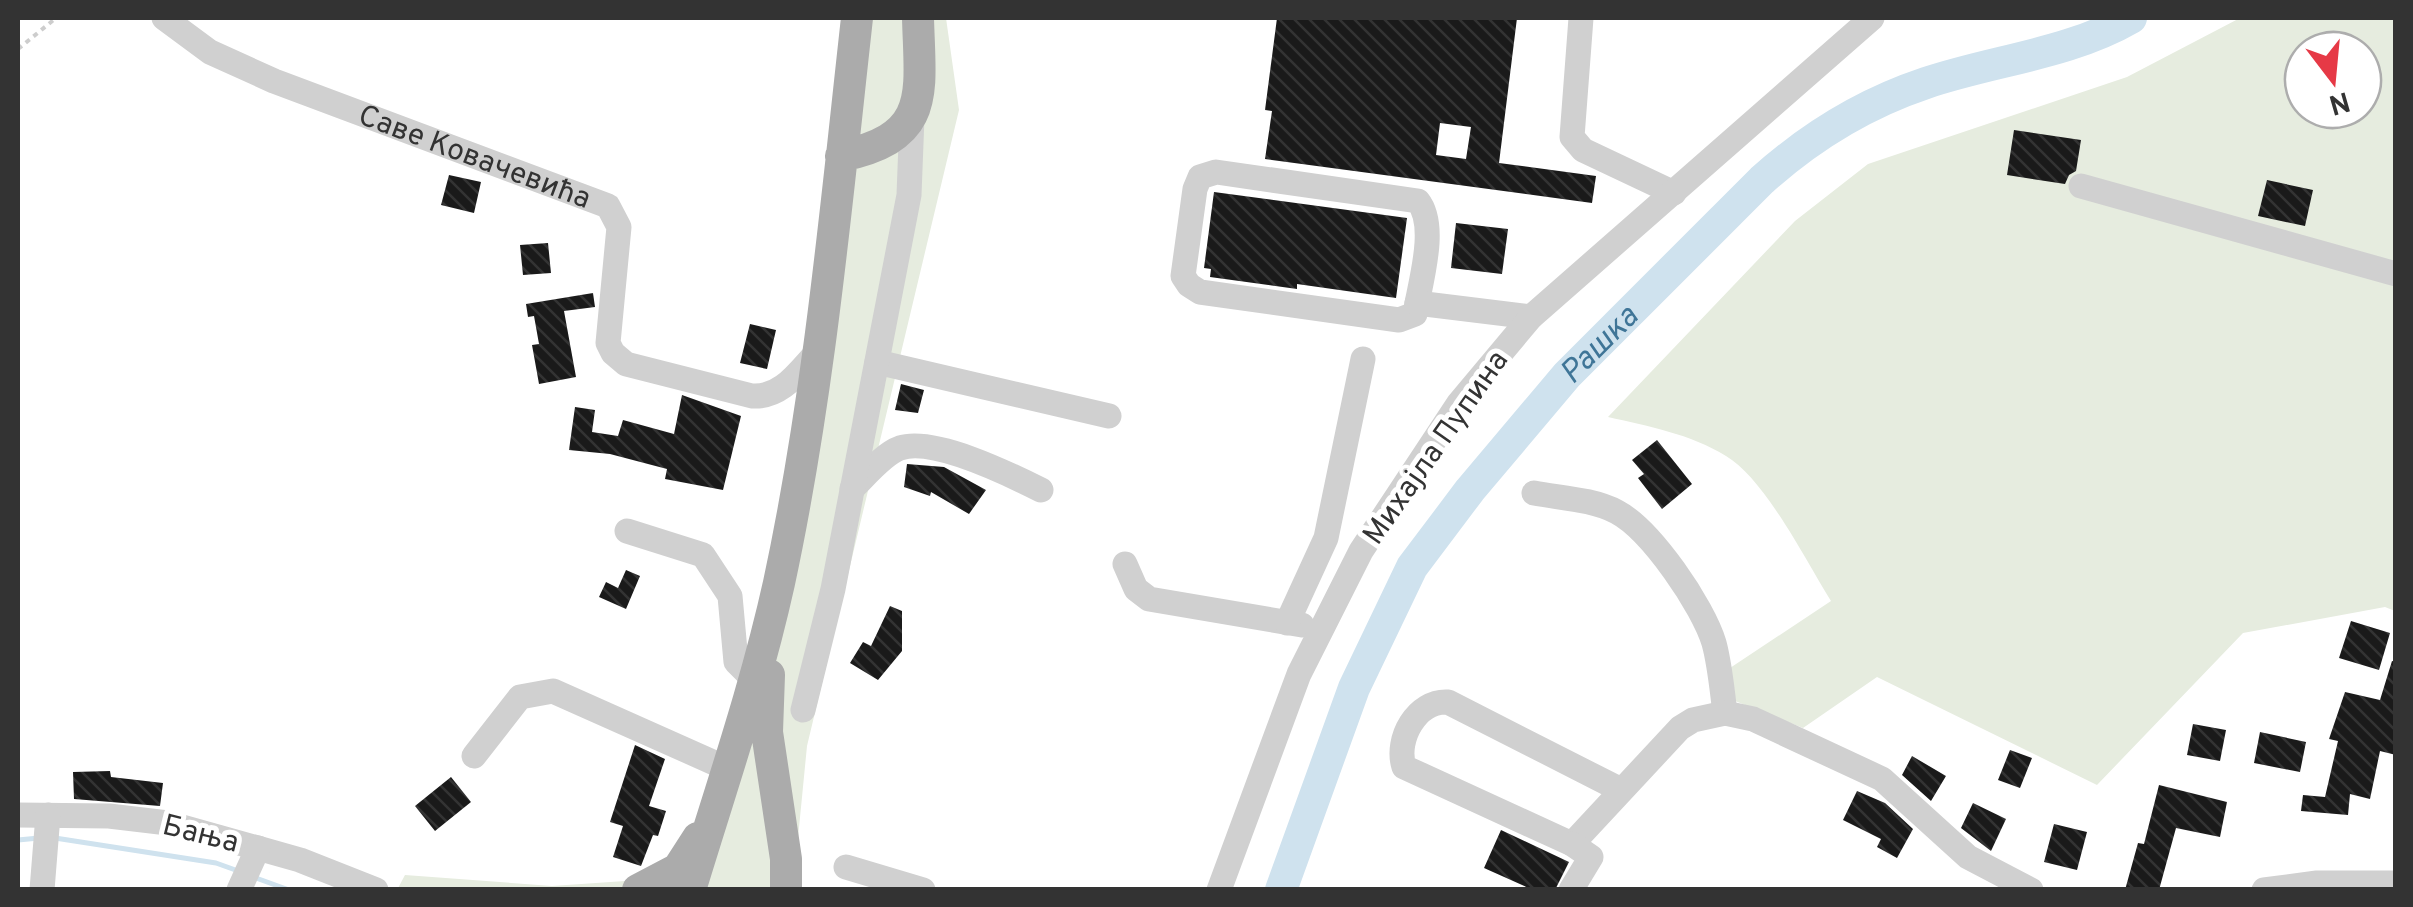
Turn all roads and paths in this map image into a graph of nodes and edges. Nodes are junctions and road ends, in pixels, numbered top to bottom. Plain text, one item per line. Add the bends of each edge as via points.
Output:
1 (56, 18) edge
2 (164, 18) edge
3 (857, 18) edge
4 (918, 18) edge
5 (1582, 18) edge
6 (1872, 18) edge
7 (18, 49) edge
8 (912, 117) junction
9 (842, 156) junction
10 (2081, 186) dead end
11 (1674, 193) junction
12 (2396, 274) edge
13 (1416, 303) junction
14 (1531, 317) junction
15 (818, 351) junction
16 (1363, 360) dead end
17 (876, 362) junction
18 (1109, 416) dead end
19 (852, 489) junction
20 (1041, 490) dead end
21 (1534, 493) dead end
22 (628, 531) dead end
23 (1125, 564) dead end
24 (772, 608) junction
25 (1287, 622) junction
26 (1322, 628) junction
27 (754, 680) junction
28 (803, 710) dead end
29 (1716, 714) junction
30 (474, 756) dead end
31 (728, 769) junction
32 (1622, 790) junction
33 (717, 803) junction
34 (18, 815) edge
35 (47, 832) junction
36 (1572, 844) junction
37 (846, 867) dead end
38 (247, 873) edge
39 (2396, 883) edge
40 (42, 890) edge
41 (376, 890) edge
42 (638, 890) edge
43 (690, 890) edge
44 (786, 890) edge
45 (923, 890) edge
46 (1219, 890) edge
47 (1570, 890) edge
48 (2031, 890) edge
49 (2264, 890) edge

1 - 7 path
2 - 15 street, Саве Ковачевића via 210,52 274,82 608,206 619,228 608,343 626,364 766,396
3 - 9 main road
4 - 8 main road via 920,78
5 - 11 street via 1572,137 1583,150
6 - 11 street, Михајла Пупина
8 - 9 main road via 882,144
8 - 17 street via 909,195
9 - 15 main road
10 - 12 street
11 - 14 street, Михајла Пупина
13 - 13 street via 1428,230 1418,201 1216,172 1200,176 1183,276 1188,286 1399,320 1415,314
13 - 14 street
14 - 26 street, Михајла Пупина via 1426,450 1361,551
15 - 24 main road
16 - 25 street via 1326,538
17 - 18 street
17 - 19 street
19 - 20 street via 897,449 925,446
19 - 28 street
21 - 29 street via 1622,514 1660,552 1715,647
22 - 27 street via 703,555 730,596 736,662
23 - 25 street via 1136,589 1149,599
24 - 27 main road
24 - 44 main road via 767,732
25 - 26 street
26 - 46 street, Михајла Пупина via 1298,674
27 - 31 main road
29 - 32 street via 1680,728
29 - 48 street via 1753,719 1882,779 1968,856
30 - 31 street via 520,697 553,692
31 - 33 main road
32 - 36 street
32 - 36 street via 1448,702 1426,704 1415,716 1400,753 1404,767
33 - 42 main road via 688,858
33 - 43 main road
34 - 35 street, Бања
35 - 38 street, Бања via 108,816 168,823
35 - 40 street
36 - 47 street via 1591,856
37 - 45 street
38 - 41 street, Бања via 330,870
39 - 49 street

